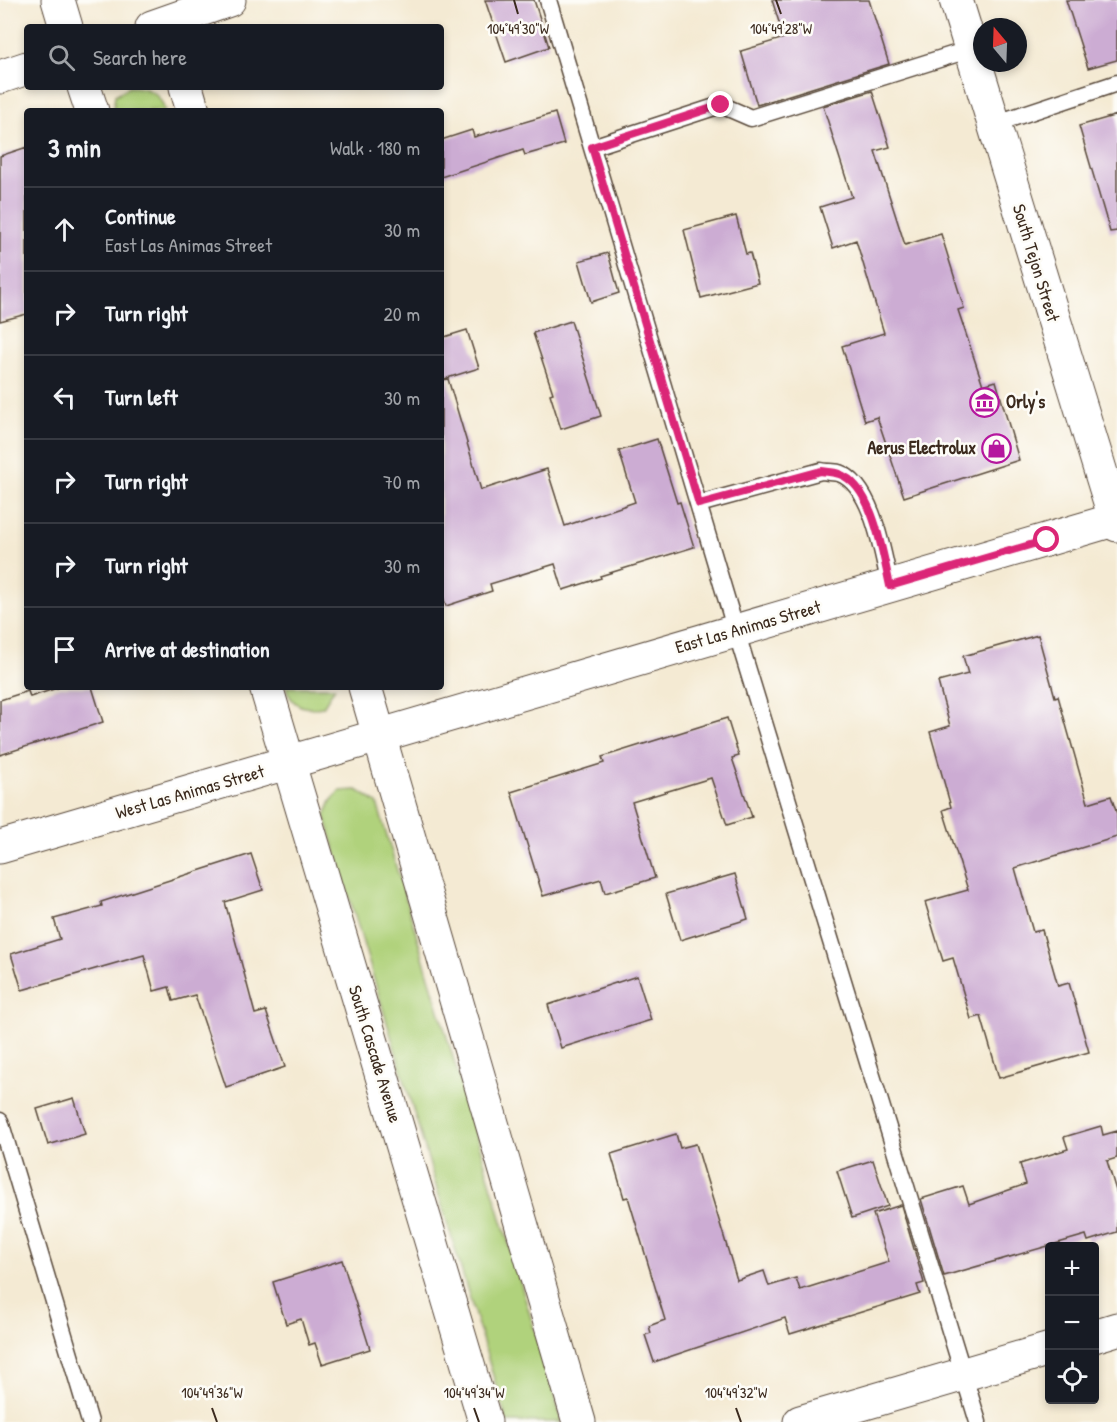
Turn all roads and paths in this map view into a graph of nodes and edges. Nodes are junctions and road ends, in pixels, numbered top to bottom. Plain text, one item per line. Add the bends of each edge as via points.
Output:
1 (58, 0) edge
2 (230, 0) edge
3 (548, 0) edge
4 (956, 0) edge
5 (161, 19) edge
6 (65, 24) edge
7 (971, 49) junction
8 (24, 69) edge
9 (0, 77) edge
10 (1117, 83) edge
11 (85, 90) edge
12 (187, 90) edge
13 (91, 108) edge
14 (192, 108) edge
15 (994, 124) junction
16 (592, 147) junction
17 (699, 504) junction
18 (1116, 521) edge
19 (890, 586) junction
20 (736, 631) junction
21 (267, 690) edge
22 (366, 690) edge
23 (380, 736) junction
24 (288, 763) junction
25 (0, 847) edge
26 (0, 1121) edge
27 (1117, 1329) edge
28 (1099, 1335) edge
29 (1047, 1350) edge
30 (963, 1374) junction
31 (90, 1422) edge
32 (485, 1422) edge
33 (579, 1422) edge
34 (800, 1422) edge
35 (978, 1422) edge

1 - 6 street
2 - 5 street
3 - 16 lane
4 - 7 street, South Tejon Street
7 - 15 street, South Tejon Street
7 - 16 lane via 751,118 721,105
8 - 9 street
10 - 15 lane
11 - 13 street
12 - 14 street
15 - 18 street, South Tejon Street
16 - 17 lane
17 - 19 lane via 821,471 841,474 862,491 871,510
17 - 20 lane
18 - 19 street, East Las Animas Street
19 - 20 street, East Las Animas Street
20 - 23 street, East Las Animas Street
20 - 30 lane
21 - 24 street, South Cascade Avenue
22 - 23 street
23 - 24 street, West Las Animas Street
23 - 33 street
24 - 25 street, West Las Animas Street
24 - 32 street, South Cascade Avenue
26 - 31 lane
27 - 28 street
29 - 30 street
30 - 34 street
30 - 35 lane

